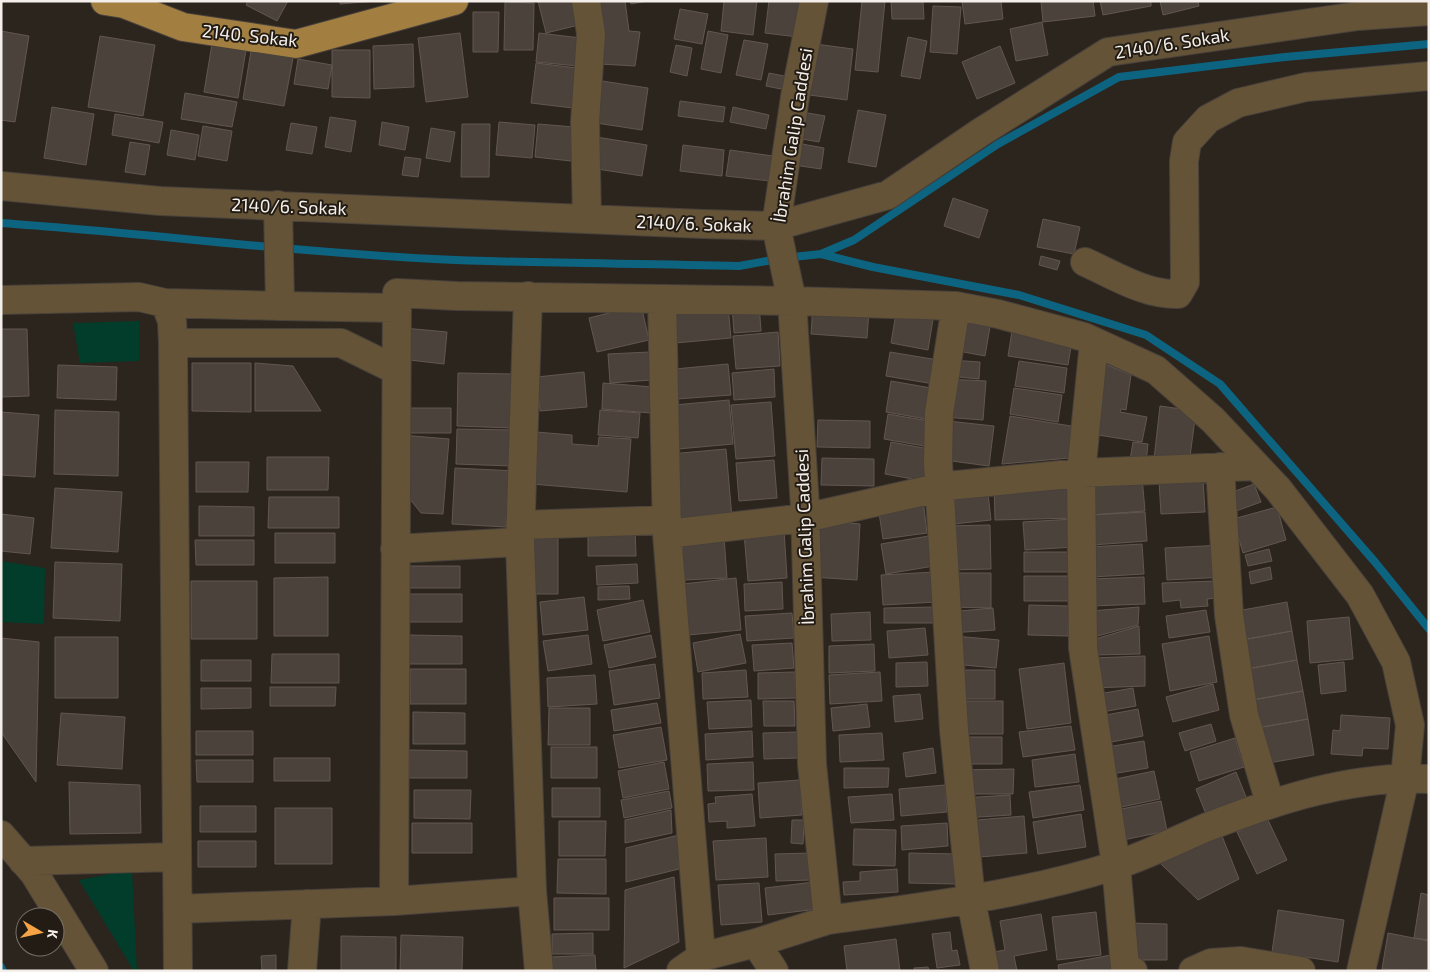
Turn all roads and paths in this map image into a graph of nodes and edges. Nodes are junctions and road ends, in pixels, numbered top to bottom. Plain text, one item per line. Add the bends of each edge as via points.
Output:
1 (454, 1) edge
2 (586, 1) edge
3 (814, 1) edge
4 (111, 2) edge
5 (1429, 11) edge
6 (1429, 76) edge
7 (1, 186) edge
8 (278, 205) junction
9 (587, 219) junction
10 (776, 226) junction
11 (1085, 262) dead end
12 (528, 296) junction
13 (662, 299) junction
14 (1, 300) edge
15 (792, 301) junction
16 (165, 303) junction
17 (280, 306) junction
18 (956, 306) junction
19 (396, 308) junction
20 (1094, 342) junction
21 (173, 343) junction
22 (396, 370) junction
23 (1256, 466) junction
24 (1220, 467) junction
25 (1081, 473) junction
26 (940, 488) junction
27 (805, 518) junction
28 (667, 527) junction
29 (520, 534) junction
30 (395, 549) junction
31 (1417, 778) edge
32 (1270, 803) junction
33 (1, 835) edge
34 (177, 857) junction
35 (23, 860) junction
36 (1116, 865) junction
37 (532, 891) junction
38 (971, 900) junction
39 (394, 901) junction
40 (308, 904) junction
41 (178, 909) junction
42 (828, 920) junction
43 (756, 944) junction
44 (691, 964) edge
45 (94, 971) edge
46 (178, 971) edge
47 (302, 971) edge
48 (539, 971) edge
49 (774, 971) edge
50 (985, 971) edge
51 (1133, 971) edge
52 (1194, 971) edge
53 (1301, 971) edge
54 (1361, 971) edge

1 - 4 main road, 2140. Sokak via 296,44 184,27
2 - 9 street via 591,34 585,122
3 - 10 street, İbrahim Galip Caddesi via 795,96
5 - 10 street, 2140/6. Sokak via 1358,16 1108,52 888,195
6 - 11 street via 1306,87 1238,102 1208,119 1187,142 1184,161 1185,282 1178,294 1151,291
7 - 8 street, 2140/6. Sokak via 160,201
8 - 9 street, 2140/6. Sokak
8 - 17 street
9 - 10 street, 2140/6. Sokak
10 - 15 street, İbrahim Galip Caddesi
12 - 13 street
12 - 19 street via 397,293
12 - 29 street
13 - 15 street
13 - 28 street
14 - 16 street via 139,297
15 - 18 street
15 - 27 street, İbrahim Galip Caddesi
16 - 17 street
16 - 21 street via 172,321
17 - 19 street
18 - 20 street via 998,314
18 - 26 street via 939,413
19 - 22 street
20 - 23 street via 1156,370 1213,420
20 - 25 street
21 - 22 street via 341,343
21 - 34 street
22 - 30 street
23 - 24 street
23 - 31 street via 1278,489 1360,595 1396,662 1410,725
24 - 25 street
24 - 32 street via 1229,615 1244,715
25 - 26 street
25 - 36 street via 1083,648
26 - 27 street
26 - 38 street via 954,730
27 - 28 street
27 - 42 street, İbrahim Galip Caddesi via 812,764
28 - 29 street
28 - 44 street
29 - 30 street
29 - 37 street
30 - 39 street
31 - 32 street via 1350,785
31 - 54 street
32 - 36 street
33 - 35 street
34 - 35 street
34 - 41 street
35 - 45 street
36 - 38 street
36 - 51 street via 1125,967
37 - 39 street
37 - 48 street
38 - 42 street
38 - 50 street
39 - 40 street
40 - 41 street
40 - 47 street
41 - 46 street
42 - 43 street
43 - 44 street
43 - 49 street
52 - 53 street via 1212,963 1240,961

